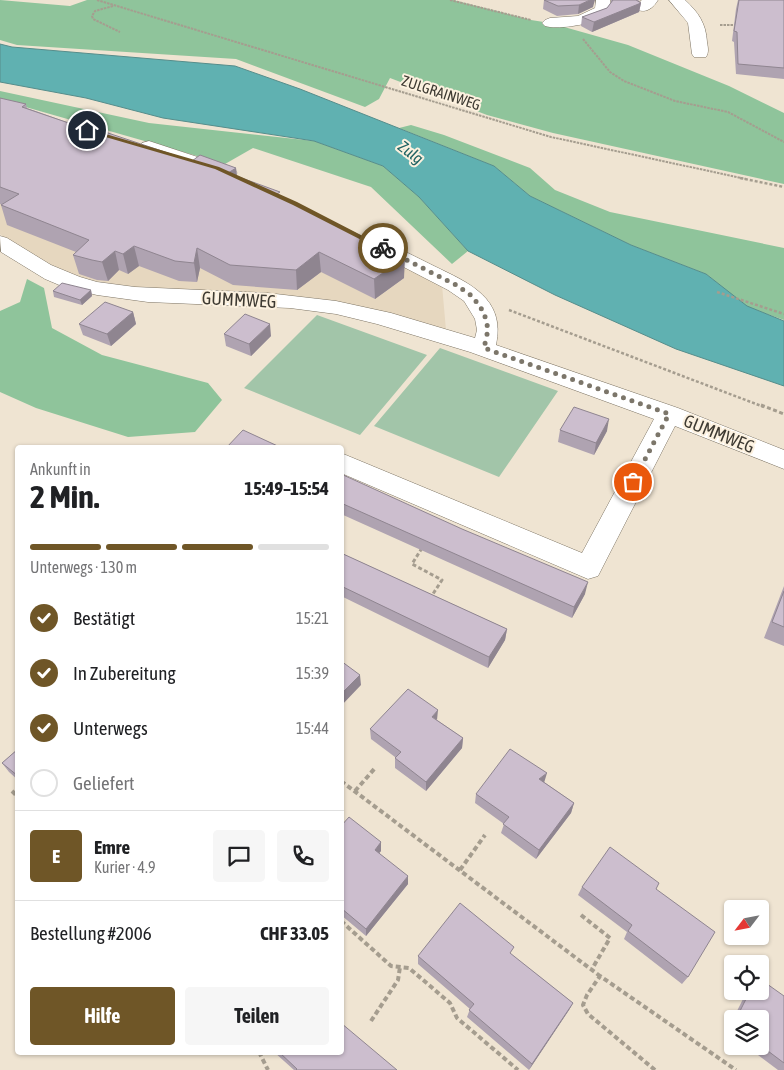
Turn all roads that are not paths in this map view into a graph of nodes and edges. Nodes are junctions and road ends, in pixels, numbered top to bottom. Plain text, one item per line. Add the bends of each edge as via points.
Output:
1 (603, 0) edge
2 (676, 0) edge
3 (550, 23) road end
4 (700, 54) dead end
5 (133, 142) edge
6 (243, 180) edge
7 (356, 235) edge
8 (0, 242) edge
9 (484, 348) junction
10 (669, 414) junction
11 (784, 460) edge
12 (344, 463) edge

1 - 3 street via 603,10 596,15
2 - 4 street via 698,25
5 - 6 street via 217,168
7 - 9 street via 472,296 486,319 488,330
8 - 9 street, GUMMWEG via 55,275 91,287 156,296 330,306
9 - 10 street, GUMMWEG
10 - 11 street, GUMMWEG
10 - 12 street via 588,568

